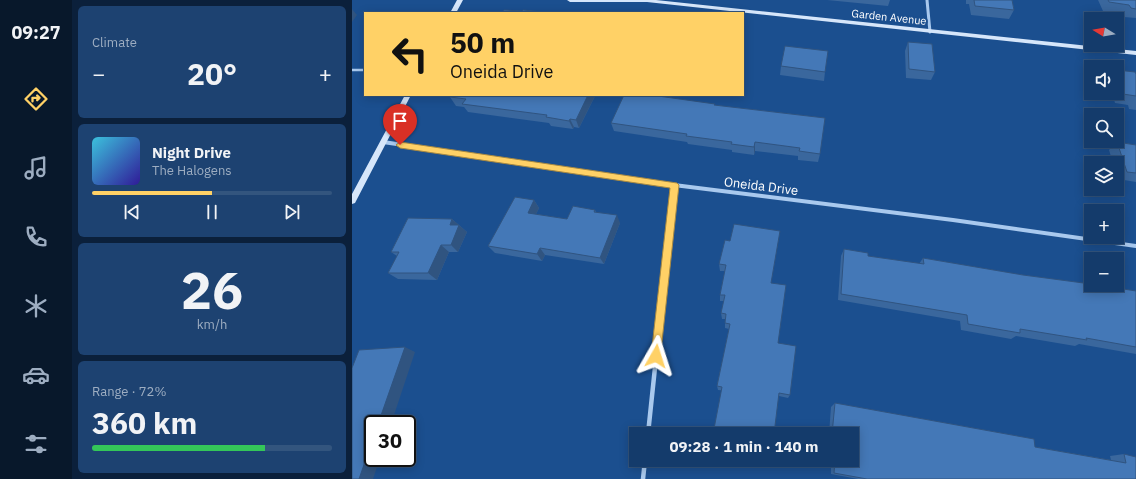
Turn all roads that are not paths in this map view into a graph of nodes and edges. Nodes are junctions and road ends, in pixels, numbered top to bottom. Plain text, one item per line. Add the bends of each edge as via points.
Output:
1 (460, 0) edge
2 (570, 0) edge
3 (640, 0) edge
4 (927, 0) edge
5 (650, 1) junction
6 (454, 12) edge
7 (930, 32) junction
8 (1136, 53) edge
9 (352, 70) edge
10 (364, 70) edge
11 (407, 96) edge
12 (383, 142) junction
13 (674, 185) junction
14 (352, 201) edge
15 (1136, 246) edge
16 (649, 427) edge
17 (644, 467) edge
18 (643, 479) edge

1 - 6 street
2 - 5 street
3 - 5 street, Garden Avenue
4 - 7 street
5 - 7 street, Garden Avenue
7 - 8 street, Garden Avenue
9 - 10 lane
11 - 12 street
12 - 13 street, Oneida Drive
12 - 14 street
13 - 15 street, Oneida Drive
13 - 16 street
17 - 18 street

